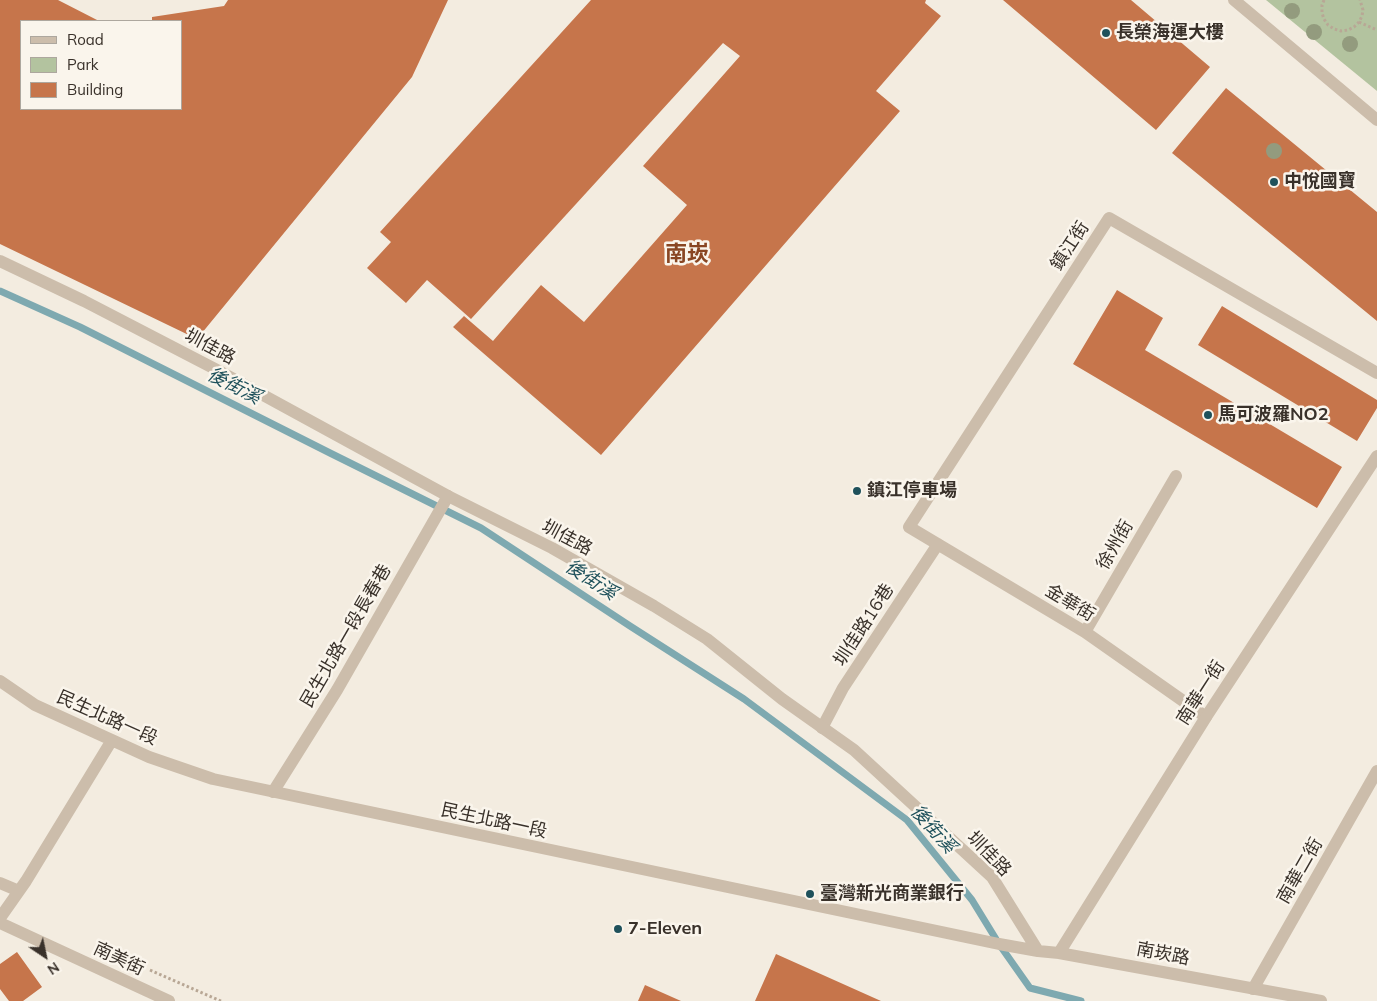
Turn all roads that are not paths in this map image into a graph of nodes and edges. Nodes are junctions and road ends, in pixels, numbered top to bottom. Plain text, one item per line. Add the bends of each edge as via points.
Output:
1 (1234, 0) edge
2 (1377, 120) edge
3 (0, 261) edge
4 (1377, 373) edge
5 (1377, 456) edge
6 (1176, 476) dead end
7 (445, 501) junction
8 (909, 527) joint
9 (938, 544) junction
10 (1085, 632) junction
11 (0, 681) edge
12 (1206, 717) junction
13 (822, 728) junction
14 (112, 740) junction
15 (1377, 770) edge
16 (272, 792) junction
17 (0, 882) edge
18 (19, 891) junction
19 (0, 918) edge
20 (0, 923) edge
21 (999, 944) joint
22 (1038, 951) junction
23 (1059, 953) junction
24 (1253, 989) junction
25 (169, 1001) edge
26 (1321, 1001) edge

1 - 2 street
3 - 7 street, 圳佳路 via 219,371
4 - 8 street, 鎮江街 via 1109,218
5 - 12 street, 南華一街
6 - 10 street, 徐州街
7 - 13 street, 圳佳路 via 552,548 654,606 706,639
7 - 16 street, 民生北路一段長春巷 via 336,690
8 - 9 street, 金華街
9 - 10 street, 金華街
9 - 13 street, 圳佳路16巷 via 843,688
10 - 12 street, 金華街
11 - 14 street, 民生北路一段 via 35,706
12 - 23 street, 南華一街
13 - 22 street, 圳佳路 via 854,750 992,877
14 - 16 street, 民生北路一段 via 149,757 213,779
14 - 18 street
15 - 24 street, 南華二街
16 - 21 street, 民生北路一段
17 - 18 street
18 - 19 street
20 - 25 street, 南美街
21 - 22 street, 南崁路
22 - 23 street, 南崁路
23 - 24 street, 南崁路
24 - 26 street, 南崁路

